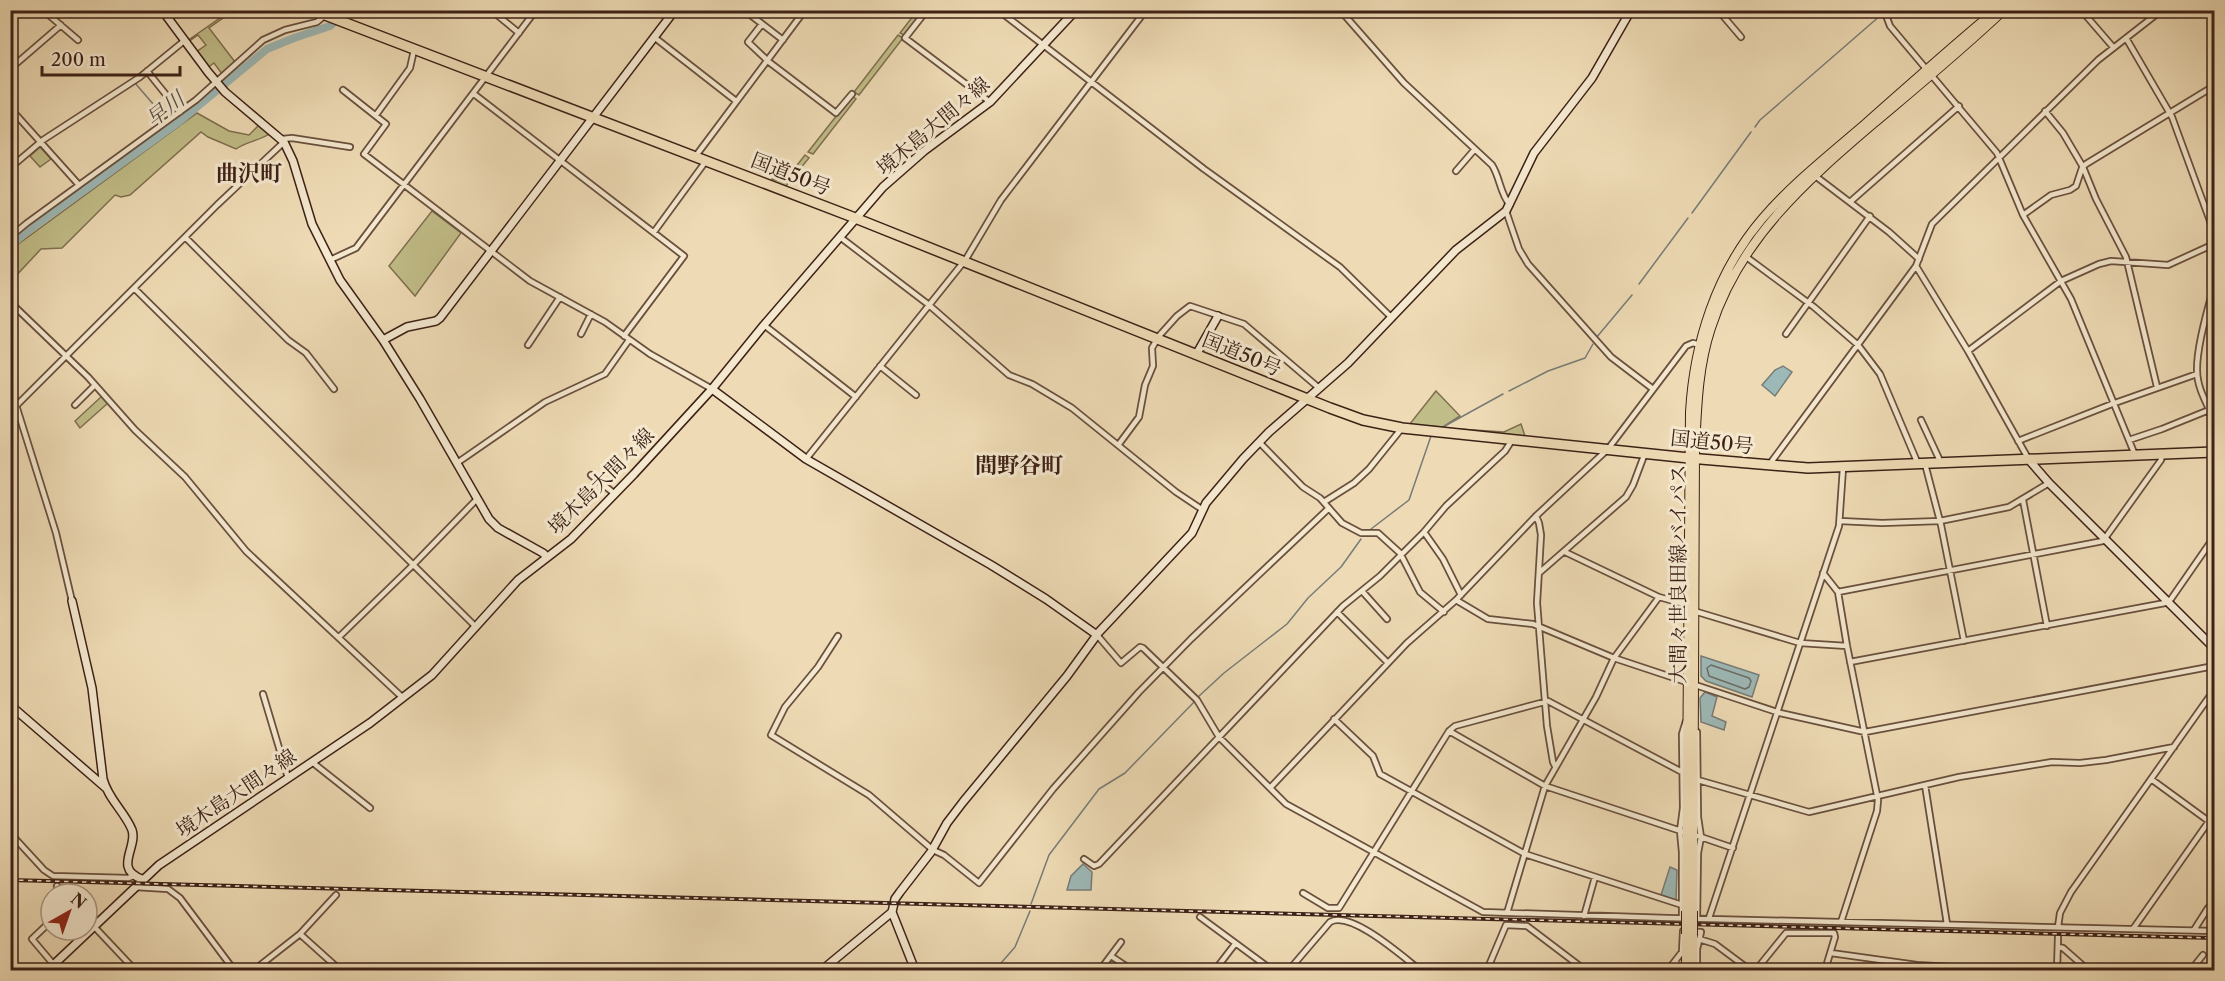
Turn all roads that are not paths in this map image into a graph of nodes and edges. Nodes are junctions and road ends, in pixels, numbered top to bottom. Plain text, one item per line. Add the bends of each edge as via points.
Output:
1 (43, 10) edge
2 (162, 10) edge
3 (312, 10) edge
4 (491, 10) edge
5 (536, 10) edge
6 (675, 10) edge
7 (744, 10) edge
8 (805, 10) edge
9 (927, 10) edge
10 (998, 10) edge
11 (1076, 10) edge
12 (1146, 10) edge
13 (1340, 10) edge
14 (1631, 10) edge
15 (1718, 10) edge
16 (1884, 10) edge
17 (1996, 10) edge
18 (2004, 10) edge
19 (2081, 10) edge
20 (2162, 10) edge
21 (2211, 10) edge
22 (327, 16) junction
23 (2214, 16) edge
24 (762, 24) junction
25 (61, 25) junction
26 (519, 33) junction
27 (654, 37) junction
28 (1741, 37) dead end
29 (2126, 38) junction
30 (78, 40) dead end
31 (783, 40) junction
32 (184, 41) junction
33 (1043, 45) junction
34 (2113, 47) junction
35 (414, 50) junction
36 (767, 60) junction
37 (10, 69) edge
38 (147, 71) junction
39 (1930, 72) junction
40 (486, 77) junction
41 (217, 82) junction
42 (1091, 82) junction
43 (2214, 86) edge
44 (343, 90) dead end
45 (474, 93) junction
46 (852, 93) dead end
47 (736, 101) junction
48 (990, 102) junction
49 (1959, 106) junction
50 (10, 108) edge
51 (2045, 111) junction
52 (180, 112) junction
53 (2170, 113) junction
54 (376, 115) junction
55 (593, 118) junction
56 (283, 141) junction
57 (39, 143) junction
58 (350, 147) dead end
59 (1475, 149) junction
60 (695, 157) junction
61 (1999, 157) junction
62 (560, 160) junction
63 (706, 161) junction
64 (2083, 167) junction
65 (10, 168) edge
66 (1456, 171) dead end
67 (1814, 175) junction
68 (79, 185) junction
69 (404, 185) junction
70 (1850, 202) junction
71 (1508, 208) junction
72 (2023, 215) junction
73 (1870, 216) junction
74 (856, 219) junction
75 (654, 232) junction
76 (2214, 232) edge
77 (10, 237) edge
78 (185, 237) junction
79 (840, 237) junction
80 (2214, 244) edge
81 (490, 252) junction
82 (1745, 256) junction
83 (1919, 259) junction
84 (330, 260) junction
85 (963, 262) junction
86 (2128, 263) junction
87 (1916, 266) junction
88 (2061, 281) junction
89 (2214, 286) edge
90 (135, 289) junction
91 (560, 297) junction
92 (10, 302) edge
93 (1808, 303) junction
94 (929, 305) junction
95 (591, 314) junction
96 (1218, 316) junction
97 (1392, 318) junction
98 (764, 325) junction
99 (581, 334) dead end
100 (1786, 334) dead end
101 (627, 338) junction
102 (1157, 339) junction
103 (382, 340) junction
104 (528, 345) dead end
105 (1700, 345) junction
106 (1858, 345) junction
107 (1968, 351) junction
108 (1196, 354) junction
109 (66, 357) junction
110 (880, 366) junction
111 (10, 372) edge
112 (2197, 374) junction
113 (95, 385) junction
114 (11, 387) edge
115 (2157, 387) junction
116 (1319, 388) junction
117 (334, 389) dead end
118 (712, 389) junction
119 (1653, 389) junction
120 (916, 395) dead end
121 (856, 397) junction
122 (1307, 399) junction
123 (2114, 403) junction
124 (17, 405) junction
125 (75, 405) dead end
126 (2212, 409) edge
127 (1921, 420) dead end
128 (2214, 420) edge
129 (1402, 428) junction
130 (1512, 440) junction
131 (2129, 440) junction
132 (2018, 441) junction
133 (1258, 442) junction
134 (1119, 444) junction
135 (1608, 449) junction
136 (2214, 452) edge
137 (1645, 453) junction
138 (2162, 454) junction
139 (2135, 455) junction
140 (1692, 458) junction
141 (806, 459) junction
142 (2029, 460) junction
143 (457, 463) junction
144 (1921, 464) junction
145 (1941, 464) junction
146 (1769, 465) junction
147 (1843, 468) junction
148 (591, 476) dead end
149 (2049, 483) junction
150 (615, 494) junction
151 (477, 499) junction
152 (2023, 500) junction
153 (1324, 502) junction
154 (1329, 508) junction
155 (1203, 510) junction
156 (1536, 516) junction
157 (1840, 521) junction
158 (1940, 521) junction
159 (1424, 532) junction
160 (2214, 537) edge
161 (2105, 539) junction
162 (1565, 552) junction
163 (2034, 554) junction
164 (1401, 555) junction
165 (547, 557) junction
166 (413, 565) junction
167 (1951, 571) junction
168 (1539, 573) junction
169 (1823, 573) junction
170 (1362, 591) junction
171 (1838, 592) junction
172 (1461, 595) junction
173 (1659, 597) junction
174 (1456, 600) junction
175 (72, 601) joint
176 (2168, 601) junction
177 (1688, 605) junction
178 (1694, 611) junction
179 (1337, 612) junction
180 (1444, 612) junction
181 (1387, 619) dead end
182 (2047, 626) junction
183 (476, 627) junction
184 (1541, 627) junction
185 (1097, 634) junction
186 (838, 636) dead end
187 (339, 637) junction
188 (1964, 641) junction
189 (1800, 643) junction
190 (1847, 646) junction
191 (2214, 648) edge
192 (1614, 658) junction
193 (1850, 662) junction
194 (1388, 663) junction
195 (2214, 666) edge
196 (1163, 667) junction
197 (1691, 683) junction
198 (2214, 690) edge
199 (263, 694) dead end
200 (403, 698) junction
201 (1546, 702) junction
202 (10, 705) edge
203 (1777, 711) junction
204 (1687, 718) junction
205 (1334, 719) junction
206 (1582, 720) junction
207 (1694, 724) junction
208 (1449, 731) junction
209 (1864, 732) junction
210 (1219, 737) junction
211 (2174, 747) junction
212 (312, 762) junction
213 (1555, 766) junction
214 (1682, 772) junction
215 (288, 778) junction
216 (2151, 779) junction
217 (1698, 780) junction
218 (1924, 785) junction
219 (1545, 786) junction
220 (106, 788) junction
221 (1270, 788) junction
222 (1412, 792) junction
223 (1750, 794) junction
224 (1877, 796) junction
225 (370, 808) dead end
226 (2214, 814) edge
227 (2212, 823) edge
228 (1682, 831) junction
229 (10, 833) edge
230 (1698, 837) junction
231 (1732, 848) junction
232 (933, 850) junction
233 (1374, 852) junction
234 (1525, 854) junction
235 (1084, 859) dead end
236 (135, 876) junction
237 (1595, 877) junction
238 (142, 879) junction
239 (135, 887) junction
240 (1303, 893) dead end
241 (336, 895) dead end
242 (892, 912) junction
243 (2214, 912) edge
244 (1507, 913) junction
245 (1688, 913) junction
246 (1584, 916) junction
247 (1200, 917) dead end
248 (1708, 918) junction
249 (99, 922) edge
250 (1841, 922) junction
251 (1947, 924) junction
252 (2058, 927) junction
253 (2133, 929) junction
254 (2194, 930) junction
255 (2214, 931) edge
256 (39, 932) edge
257 (99, 932) edge
258 (300, 934) junction
259 (1693, 936) junction
260 (2058, 937) dead end
261 (78, 942) edge
262 (1121, 942) dead end
263 (1235, 944) junction
264 (2058, 947) junction
265 (1831, 953) junction
266 (2203, 954) dead end
267 (1112, 956) junction
268 (1675, 961) junction
269 (1900, 963) junction
270 (51, 968) edge
271 (135, 970) edge
272 (234, 970) edge
273 (254, 970) edge
274 (340, 970) edge
275 (822, 970) edge
276 (915, 970) edge
277 (1100, 970) edge
278 (1132, 970) edge
279 (1215, 970) edge
280 (1272, 970) edge
281 (1289, 970) edge
282 (1420, 970) edge
283 (1487, 970) edge
284 (1585, 970) edge
285 (1668, 970) edge
286 (1684, 970) edge
287 (1695, 970) edge
288 (1750, 970) edge
289 (1756, 970) edge
290 (1825, 970) edge
291 (1899, 970) edge
292 (2005, 970) edge
293 (2057, 970) edge
294 (2088, 970) edge
295 (2191, 970) edge

1 - 25 street
2 - 32 street
3 - 22 highway, 国道50号
4 - 26 street
5 - 26 street
6 - 27 street
7 - 24 street
8 - 31 street
9 - 48 street via 905,38
10 - 33 street
11 - 33 street, 境木島大間々線
12 - 42 street
13 - 59 street via 1404,83
14 - 71 street via 1592,78 1534,153
15 - 28 street
16 - 39 street via 1890,26
17 - 39 main road, 大間々世良田線バイパス
18 - 39 main road, 大間々世良田線バイパス
19 - 34 street
20 - 29 street
21 - 23 street
22 - 35 highway, 国道50号
22 - 41 street via 269,37
24 - 31 street
24 - 36 street via 748,42
25 - 30 street
25 - 37 street
26 - 40 street
27 - 47 street
27 - 55 street
29 - 34 street
29 - 53 street
31 - 36 street
32 - 38 street
32 - 41 street
33 - 42 street
33 - 48 street, 境木島大間々線
34 - 51 street
35 - 40 highway, 国道50号
35 - 54 street via 410,68
36 - 46 street via 836,113
36 - 47 street
38 - 52 street
38 - 57 street
39 - 49 street
39 - 67 main road, 大間々世良田線バイパス
39 - 105 main road, 大間々世良田線バイパス via 1810,171 1759,222 1720,285
40 - 45 street
40 - 55 highway, 国道50号
41 - 52 street
41 - 56 street
42 - 85 street via 1001,200
42 - 97 street via 1340,267
43 - 53 street
44 - 54 street
45 - 62 street
45 - 69 street
47 - 60 street
48 - 74 street, 境木島大間々線 via 899,172
49 - 61 street
49 - 70 street
50 - 57 street
51 - 61 street
51 - 64 street
52 - 68 street
53 - 64 street
53 - 76 street
54 - 69 street via 386,124 364,154
55 - 60 highway, 国道50号
55 - 62 street
56 - 58 street via 292,138
56 - 78 street
56 - 84 street via 312,224
57 - 65 street
57 - 68 street
59 - 66 street
59 - 71 street via 1494,167
60 - 63 highway, 国道50号
61 - 72 street
61 - 83 street via 1932,224
62 - 75 street
62 - 81 street
63 - 74 highway, 国道50号
63 - 75 street
64 - 72 street via 2073,188 2051,195
64 - 86 street
67 - 70 street
67 - 82 main road, 大間々世良田線バイパス via 1775,215
68 - 77 street
69 - 81 street
69 - 84 street via 355,249
70 - 73 street
71 - 97 street via 1456,250
71 - 119 street via 1519,249 1528,264 1611,357
72 - 88 street
73 - 83 street
73 - 93 street
74 - 79 street, 境木島大間々線
74 - 85 highway, 国道50号
75 - 101 street via 683,257
78 - 90 street
78 - 117 street via 288,340 306,353
79 - 94 street
79 - 98 street, 境木島大間々線
80 - 86 street via 2168,265
81 - 91 street
81 - 103 street via 440,318 407,327
82 - 93 street
82 - 140 main road, 大間々世良田線バイパス via 1727,287 1705,347
83 - 87 street
84 - 103 street
85 - 94 street
85 - 102 highway, 国道50号
86 - 88 street via 2102,262
86 - 115 street
87 - 106 street
87 - 107 street
88 - 107 street
88 - 123 street
89 - 112 street
90 - 109 street
90 - 166 street
91 - 95 street
91 - 104 street
92 - 109 street
93 - 100 street
93 - 106 street
94 - 110 street
94 - 134 street via 1009,375 1072,408
95 - 99 street
95 - 101 street
96 - 102 street via 1191,306
96 - 108 street
96 - 116 street via 1248,326
97 - 116 street
98 - 118 street, 境木島大間々線
98 - 121 street
101 - 118 street
101 - 143 street via 605,374 545,402
102 - 108 highway, 国道50号
102 - 134 street via 1151,351 1153,364 1139,418
103 - 143 street
105 - 119 street via 1686,346
105 - 140 main road, 大間々世良田線バイパス via 1691,391
106 - 144 street via 1880,375
106 - 146 street
107 - 132 street
108 - 122 highway, 国道50号
109 - 113 street
109 - 124 street
110 - 120 street
110 - 121 street
111 - 114 street
112 - 115 street
112 - 126 street
113 - 125 street
113 - 187 street via 185,477 246,551
114 - 124 street
115 - 123 street
116 - 122 street
118 - 141 street
118 - 150 street, 境木島大間々線
119 - 135 street
121 - 141 street
122 - 129 highway, 国道50号 via 1363,420
122 - 133 street
123 - 131 street
123 - 132 street
124 - 175 street
126 - 128 street
126 - 131 street
127 - 145 street
129 - 130 highway, 国道50号
129 - 153 street via 1369,469
130 - 135 highway, 国道50号
130 - 159 street
131 - 139 street
132 - 142 street
133 - 153 street via 1303,487
133 - 155 street
134 - 155 street
135 - 137 highway, 国道50号
135 - 156 street
136 - 138 highway, 国道50号
137 - 140 highway, 国道50号
137 - 162 street via 1626,496
138 - 139 highway, 国道50号
138 - 161 street
139 - 142 highway, 国道50号
140 - 146 highway, 国道50号
140 - 177 main road, 大間々世良田線バイパス
140 - 178 main road, 大間々世良田線バイパス
141 - 185 street via 1046,598
142 - 145 highway, 国道50号
142 - 149 street
143 - 151 street
144 - 145 highway, 国道50号
144 - 147 highway, 国道50号
144 - 158 street
146 - 147 highway, 国道50号
147 - 157 street
148 - 150 street
149 - 152 street
149 - 161 street
150 - 165 street, 境木島大間々線 via 571,539
151 - 165 street via 495,526
151 - 166 street
152 - 158 street via 2000,509
152 - 163 street
153 - 154 street
154 - 164 street via 1342,523 1359,532 1378,533
154 - 196 street
155 - 185 street via 1182,545
156 - 168 street via 1541,535
156 - 172 street
157 - 158 street
157 - 169 street
158 - 167 street
159 - 164 street
159 - 172 street
160 - 176 street
161 - 163 street
161 - 176 street
162 - 168 street
162 - 173 street
163 - 167 street
163 - 182 street
164 - 170 street
164 - 180 street via 1420,592
165 - 183 street, 境木島大間々線 via 518,580
166 - 183 street
166 - 187 street
167 - 171 street
167 - 188 street
168 - 184 street via 1537,603
169 - 171 street
169 - 189 street
170 - 179 street
170 - 181 street
171 - 190 street
172 - 174 street
173 - 177 street
173 - 192 street
174 - 180 street
174 - 184 street via 1488,619
175 - 220 street via 92,688
176 - 182 street
176 - 191 street
177 - 197 main road, 大間々世良田線バイパス
178 - 189 street
178 - 197 main road, 大間々世良田線バイパス
179 - 194 street
179 - 210 street
180 - 194 street
182 - 188 street
183 - 200 street, 境木島大間々線 via 432,675
184 - 192 street
184 - 201 street
185 - 196 street via 1121,663 1142,647
185 - 232 street via 947,823
186 - 232 street via 785,707 771,735 869,795
187 - 200 street
188 - 193 street
189 - 190 street
189 - 203 street
190 - 193 street
192 - 197 street
192 - 206 street
193 - 209 street
194 - 205 street
195 - 209 street
196 - 210 street via 1198,701
196 - 232 street via 1053,789 979,883
197 - 203 street
197 - 204 main road, 大間々世良田線バイパス
197 - 207 main road, 大間々世良田線バイパス
198 - 211 street
199 - 215 street
200 - 212 street, 境木島大間々線
201 - 206 street
201 - 208 street via 1455,726
201 - 213 street
202 - 220 street
203 - 209 street
203 - 223 street
204 - 214 street via 1683,728
204 - 245 main road, 大間々世良田線バイパス
205 - 221 street
205 - 222 street via 1373,756 1380,774
206 - 213 street
206 - 214 street
207 - 217 street
207 - 245 main road, 大間々世良田線バイパス
208 - 219 street
208 - 222 street
209 - 224 street
210 - 221 street
210 - 235 street via 1096,866
211 - 216 street
211 - 218 street via 2106,760 2052,762
212 - 215 street, 境木島大間々線
212 - 225 street
213 - 219 street
214 - 228 street
215 - 238 street, 境木島大間々線
216 - 227 street
216 - 252 street via 2071,892 2060,912
217 - 223 street
217 - 230 street
218 - 224 street
218 - 251 street
219 - 228 street
219 - 234 street
220 - 236 street via 131,829 128,860
221 - 233 street via 1286,804
222 - 233 street
222 - 234 street
223 - 224 street via 1809,812
223 - 231 street
224 - 250 street via 1877,811
226 - 227 street
227 - 253 street
228 - 245 street
229 - 236 street via 53,876
230 - 231 street
230 - 245 street
231 - 248 street
232 - 242 street via 895,899
233 - 240 street via 1339,908 1328,908
233 - 244 street via 1483,912
234 - 237 street
234 - 244 street
236 - 238 street
237 - 245 street
237 - 246 street
238 - 239 street, 境木島大間々線
239 - 249 street, 境木島大間々線
239 - 272 street via 168,890 180,898
241 - 258 street
242 - 275 street
242 - 276 street
243 - 254 street via 2208,908
244 - 246 street
245 - 246 street
245 - 248 street
245 - 259 main road, 大間々世良田線バイパス, bridge
247 - 263 street
248 - 250 street
250 - 251 street
251 - 252 street
252 - 253 street
253 - 254 street
254 - 255 street
256 - 270 street via 32,939
257 - 271 street
258 - 273 street
258 - 274 street
259 - 268 street via 1701,932 1683,931 1682,952
259 - 286 main road, 大間々世良田線バイパス
259 - 287 main road, 大間々世良田線バイパス
259 - 288 street via 1715,944
260 - 264 street
261 - 270 street, 境木島大間々線
262 - 267 street
263 - 279 street
263 - 280 street
264 - 293 street
264 - 294 street
265 - 269 street
265 - 289 street via 1836,934 1789,932
265 - 290 street
266 - 295 street
267 - 277 street
267 - 278 street
268 - 285 street
268 - 286 street
269 - 291 street
269 - 292 street
281 - 282 street via 1329,922 1338,918 1364,929
283 - 284 street via 1506,925 1510,925 1527,926

